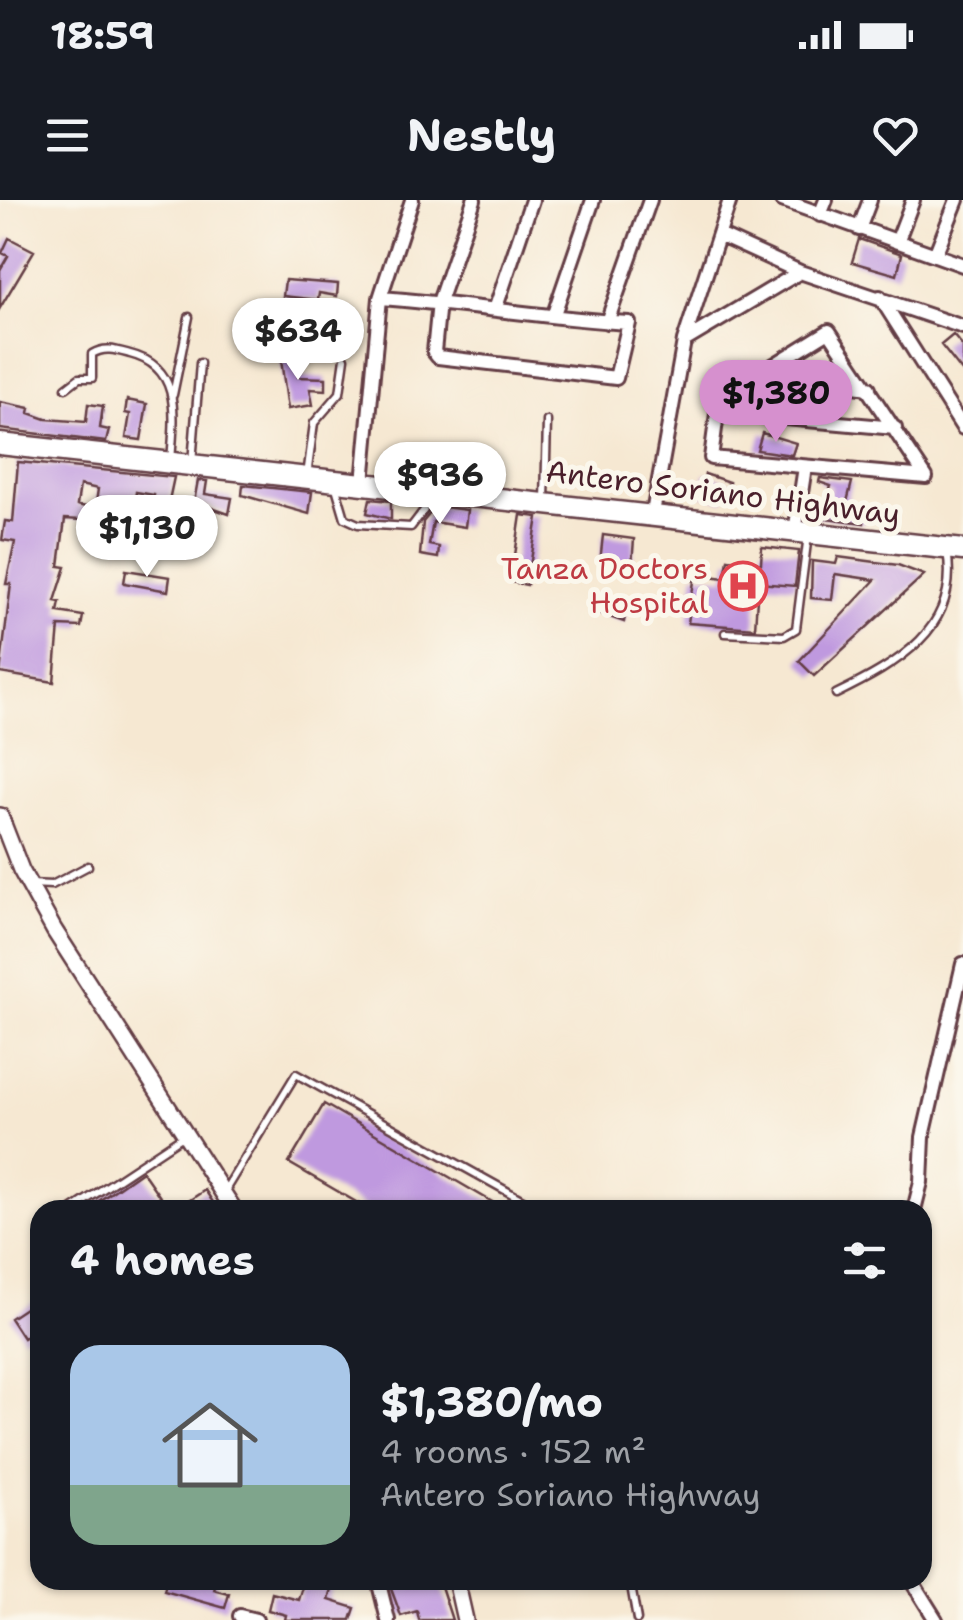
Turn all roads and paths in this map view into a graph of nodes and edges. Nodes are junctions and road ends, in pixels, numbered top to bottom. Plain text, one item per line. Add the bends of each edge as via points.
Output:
1 (412, 200) edge
2 (474, 200) edge
3 (532, 200) edge
4 (593, 200) edge
5 (650, 200) edge
6 (730, 200) edge
7 (782, 200) edge
8 (826, 200) edge
9 (870, 200) edge
10 (913, 200) edge
11 (957, 200) edge
12 (820, 215) junction
13 (859, 229) junction
14 (719, 235) junction
15 (897, 242) junction
16 (935, 255) junction
17 (963, 265) edge
18 (800, 272) junction
19 (880, 297) junction
20 (380, 298) junction
21 (439, 302) junction
22 (496, 307) junction
23 (554, 314) junction
24 (190, 317) dead end
25 (607, 322) junction
26 (963, 327) edge
27 (684, 341) junction
28 (345, 358) dead end
29 (200, 363) dead end
30 (758, 374) junction
31 (66, 388) dead end
32 (869, 388) junction
33 (173, 396) junction
34 (717, 412) junction
35 (547, 421) dead end
36 (895, 428) junction
37 (963, 428) edge
38 (1, 444) edge
39 (0, 462) edge
40 (181, 464) junction
41 (805, 467) junction
42 (306, 477) junction
43 (334, 480) junction
44 (363, 483) junction
45 (437, 491) junction
46 (544, 503) junction
47 (653, 513) junction
48 (802, 533) junction
49 (955, 549) edge
50 (725, 633) dead end
51 (836, 694) dead end
52 (0, 816) edge
53 (88, 866) dead end
54 (28, 884) junction
55 (963, 964) edge
56 (184, 1135) junction
57 (223, 1194) junction
58 (85, 1200) edge
59 (227, 1200) edge
60 (523, 1200) edge
61 (916, 1200) edge
62 (380, 1590) edge
63 (458, 1590) edge
64 (632, 1590) edge
65 (917, 1590) edge
66 (240, 1616) dead end
67 (256, 1620) edge
68 (388, 1620) edge
69 (465, 1620) edge
70 (637, 1620) edge
71 (936, 1620) edge

1 - 20 street
2 - 21 street
3 - 22 street
4 - 23 street
5 - 25 street
6 - 14 street
7 - 12 street
8 - 12 street
9 - 13 street
10 - 15 street
11 - 16 street
12 - 13 street
13 - 15 street
14 - 18 street
14 - 27 street
15 - 16 street
16 - 17 street
18 - 19 street
18 - 27 street
19 - 26 street
19 - 37 street
20 - 21 street
20 - 44 street
21 - 22 street
21 - 25 street via 438,357 616,378 629,323
22 - 23 street
23 - 25 street
24 - 33 lane
27 - 47 street
28 - 42 lane via 340,393 314,422
29 - 40 lane
30 - 32 street
30 - 32 street via 830,331
30 - 34 street via 718,399
31 - 33 lane via 92,378 92,354 105,348 157,367
32 - 36 street
33 - 40 lane
34 - 36 street
34 - 41 street via 711,458
35 - 46 lane
36 - 41 street via 926,478
38 - 39 street
38 - 40 main road, Antero Soriano Highway
40 - 42 main road, Antero Soriano Highway
41 - 48 street
42 - 43 main road, Antero Soriano Highway
43 - 44 main road, Antero Soriano Highway
43 - 45 lane via 345,518 389,528 417,524
44 - 45 main road, Antero Soriano Highway
45 - 46 main road, Antero Soriano Highway
46 - 47 main road, Antero Soriano Highway
47 - 48 main road, Antero Soriano Highway
48 - 49 main road, Antero Soriano Highway
48 - 50 lane via 796,629 784,636
49 - 51 lane via 951,589 930,628 910,652
52 - 54 street
53 - 54 lane via 52,886
54 - 56 street
55 - 61 street via 923,1137
56 - 57 street
56 - 58 lane
57 - 59 street
57 - 60 lane via 296,1074
62 - 68 street
63 - 69 street
64 - 70 lane
65 - 71 street
66 - 67 street

